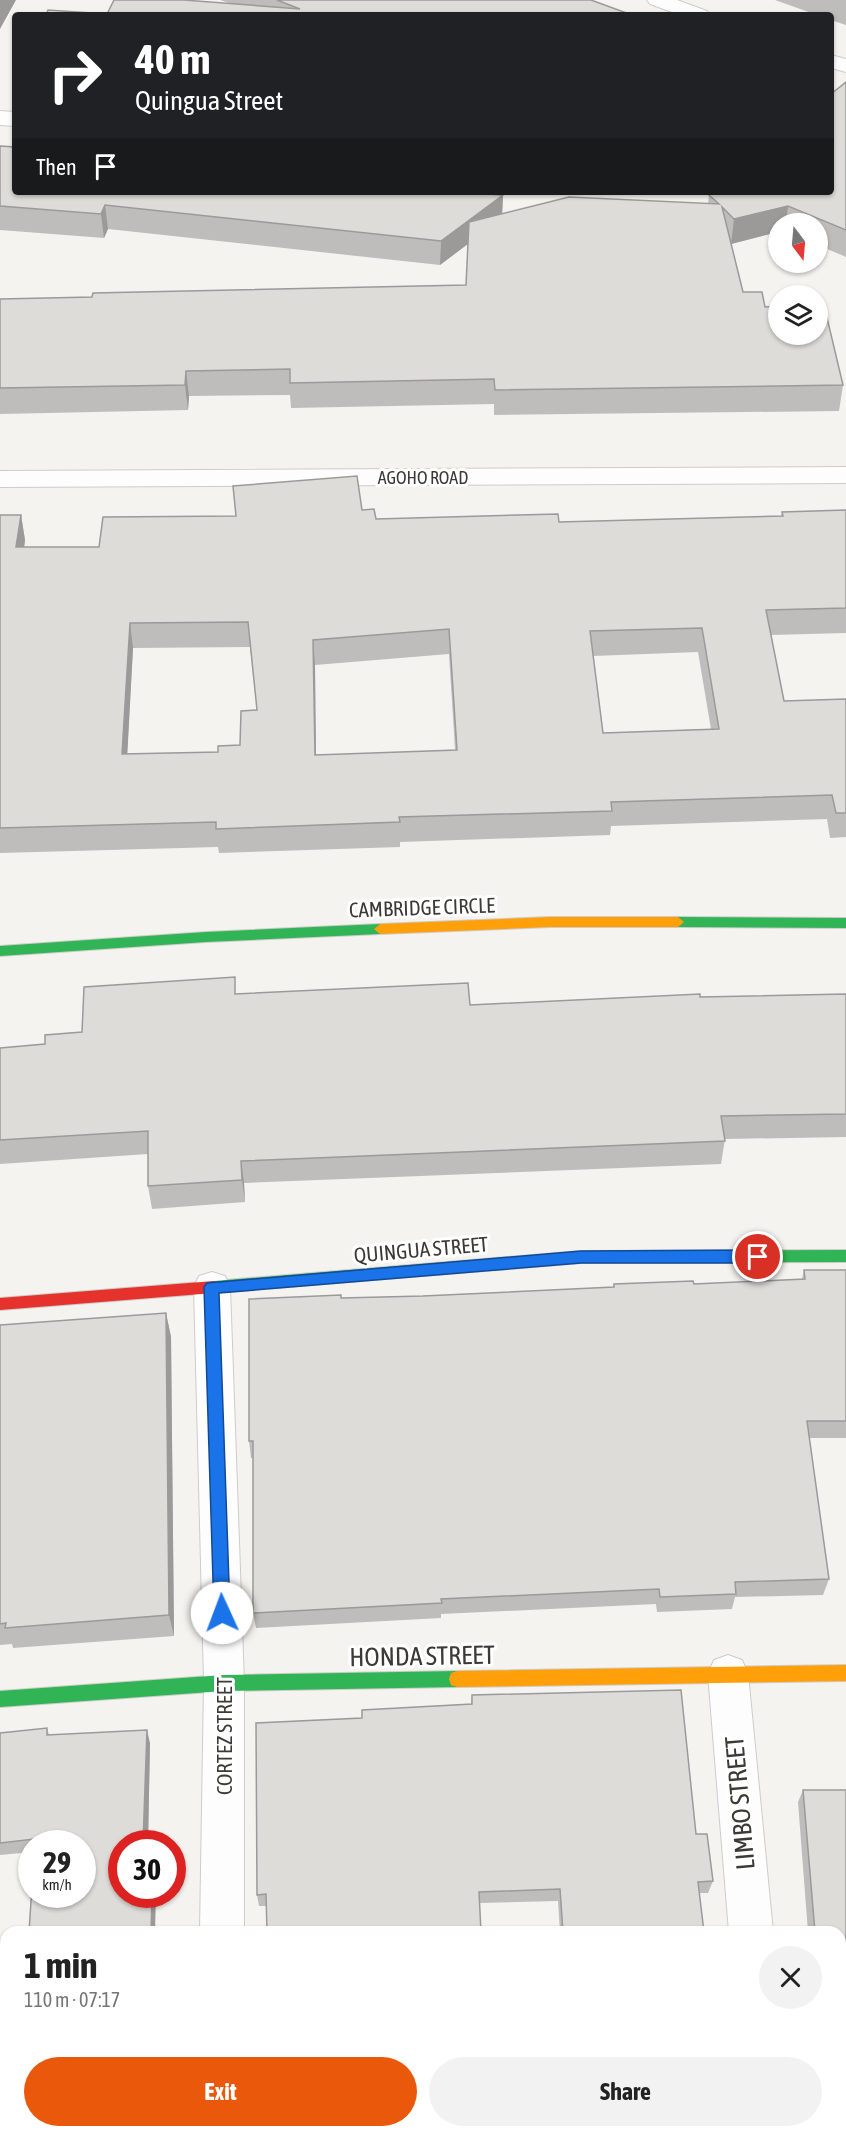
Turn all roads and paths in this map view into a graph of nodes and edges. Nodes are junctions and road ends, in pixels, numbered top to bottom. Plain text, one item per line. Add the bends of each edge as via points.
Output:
1 (657, 0) edge
2 (691, 12) edge
3 (846, 475) edge
4 (0, 479) edge
5 (846, 923) edge
6 (0, 951) edge
7 (846, 1256) edge
8 (212, 1287) junction
9 (0, 1304) edge
10 (846, 1673) edge
11 (728, 1674) junction
12 (224, 1683) junction
13 (0, 1699) edge
14 (222, 1926) edge
15 (751, 1926) edge

1 - 2 street
3 - 4 street, AGOHO ROAD
5 - 6 street, CAMBRIDGE CIRCLE via 550,922 206,937
7 - 8 street, QUINGUA STREET via 581,1257
8 - 9 street, QUINGUA STREET
8 - 12 street, CORTEZ STREET
10 - 11 street, HONDA STREET
11 - 12 street, HONDA STREET
11 - 15 street, LIMBO STREET
12 - 13 street, HONDA STREET
12 - 14 street, CORTEZ STREET

